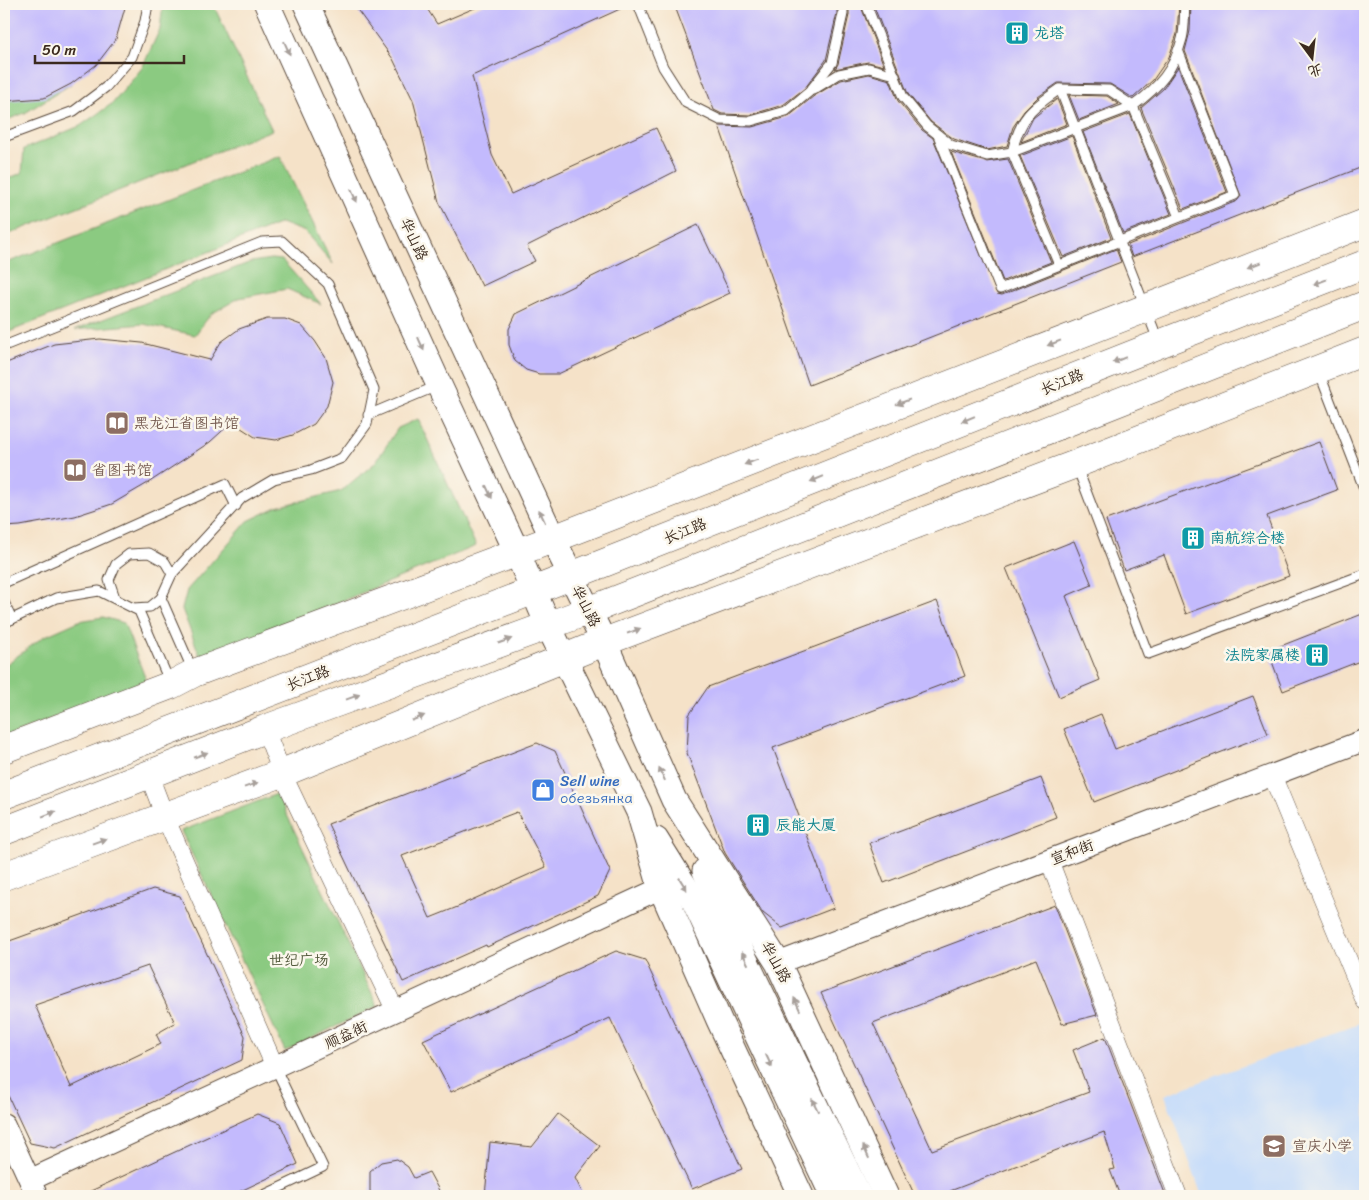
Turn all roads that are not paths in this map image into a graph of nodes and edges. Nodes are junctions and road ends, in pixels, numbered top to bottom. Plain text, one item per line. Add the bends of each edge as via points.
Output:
1 (148, 4) edge
2 (267, 4) edge
3 (306, 4) edge
4 (638, 4) edge
5 (843, 4) edge
6 (866, 4) edge
7 (1185, 4) edge
8 (1178, 50) junction
9 (895, 75) junction
10 (1060, 89) junction
11 (809, 92) junction
12 (1133, 106) junction
13 (1076, 128) junction
14 (938, 135) junction
15 (4, 138) edge
16 (1012, 152) junction
17 (1179, 217) junction
18 (1365, 223) edge
19 (1119, 240) junction
20 (1365, 264) edge
21 (1059, 265) junction
22 (1365, 305) edge
23 (1145, 307) junction
24 (1159, 344) junction
25 (4, 346) edge
26 (1365, 351) edge
27 (1318, 370) junction
28 (439, 385) junction
29 (368, 415) junction
30 (1076, 464) junction
31 (1365, 491) edge
32 (236, 506) junction
33 (553, 539) junction
34 (517, 552) junction
35 (172, 574) junction
36 (1365, 574) edge
37 (571, 576) junction
38 (4, 583) edge
39 (534, 590) junction
40 (115, 598) junction
41 (161, 598) junction
42 (4, 602) edge
43 (133, 608) junction
44 (588, 611) junction
45 (8, 621) edge
46 (548, 626) junction
47 (604, 642) junction
48 (564, 659) junction
49 (182, 679) junction
50 (265, 730) junction
51 (1365, 740) edge
52 (4, 749) edge
53 (282, 773) junction
54 (148, 775) junction
55 (1272, 775) junction
56 (4, 795) edge
57 (674, 800) junction
58 (639, 812) junction
59 (165, 817) junction
60 (4, 831) edge
61 (1049, 860) junction
62 (4, 876) edge
63 (661, 888) junction
64 (778, 963) junction
65 (1365, 1001) edge
66 (396, 1012) junction
67 (275, 1067) junction
68 (4, 1124) edge
69 (34, 1188) edge
70 (262, 1196) edge
71 (801, 1196) edge
72 (832, 1196) edge
73 (859, 1196) edge
74 (886, 1196) edge
75 (1178, 1196) edge

1 - 15 lane via 132,57 106,88 74,111
2 -> 28 main road
33 -> 3 main road, 华山路
4 - 11 lane via 663,68 686,103 720,120 751,121 786,111
5 - 11 lane via 832,63
6 - 9 lane
7 - 8 lane
8 - 12 lane via 1170,70 1153,92
8 - 17 lane via 1235,195
9 - 11 lane via 869,68 839,74
9 - 14 lane via 904,97
10 - 12 lane via 1109,90
10 - 13 lane
10 - 16 lane via 1040,102 1026,117 1016,134
12 - 13 lane
12 - 17 lane
13 - 16 lane
13 - 19 lane
14 - 16 lane via 951,145 987,156
14 - 21 lane via 1000,289
16 - 21 lane
17 - 19 lane
18 -> 23 main road
19 - 21 lane
19 - 23 lane
20 -> 24 main road, 长江路
22 - 44 main road
23 - 24 lane
23 -> 33 main road
24 -> 37 main road, 长江路
25 - 29 lane via 262,242 282,241 328,284 374,390
26 - 27 main road
27 - 30 main road
27 - 31 lane
28 - 29 lane
28 -> 34 main road
29 - 32 lane via 367,424 342,458 274,479 242,498
30 - 36 lane via 1148,654
47 -> 30 main road
32 - 35 lane
32 - 38 lane via 225,484
33 - 34 main road
33 - 37 main road, 华山路
34 - 39 main road
34 - 49 main road
35 - 40 lane via 165,562 149,553 129,554 116,564 109,580
35 - 41 lane
37 - 39 main road, 长江路
37 - 44 main road, 华山路
39 - 46 main road
39 - 56 main road, 长江路
40 - 43 lane
40 - 45 lane via 99,591 56,598
41 - 43 lane via 150,607
41 - 49 lane
42 - 45 lane
43 - 49 lane via 139,611
44 - 46 main road
44 - 47 main road, 华山路
46 - 48 main road
50 -> 46 main road
47 - 48 main road
57 -> 47 main road, 华山路
53 -> 48 main road
48 - 58 main road
49 - 52 main road
50 - 53 street
54 -> 50 main road
51 - 55 street, 宣和街
59 -> 53 main road
53 - 66 street
54 - 59 street
60 -> 54 main road
55 - 61 street, 宣和街
55 - 65 street
57 - 64 main road, 华山路
73 -> 57 main road via 729,926
58 - 63 main road
58 -> 72 main road via 694,901
62 -> 59 main road
59 - 67 street
61 - 64 street, 宣和街
61 - 75 street
63 - 66 street, 顺益街
63 - 71 main road via 718,1020
74 -> 64 main road, 华山路
66 - 67 street, 顺益街
67 - 69 street, 顺益街
67 - 70 lane via 323,1167
68 - 69 street

